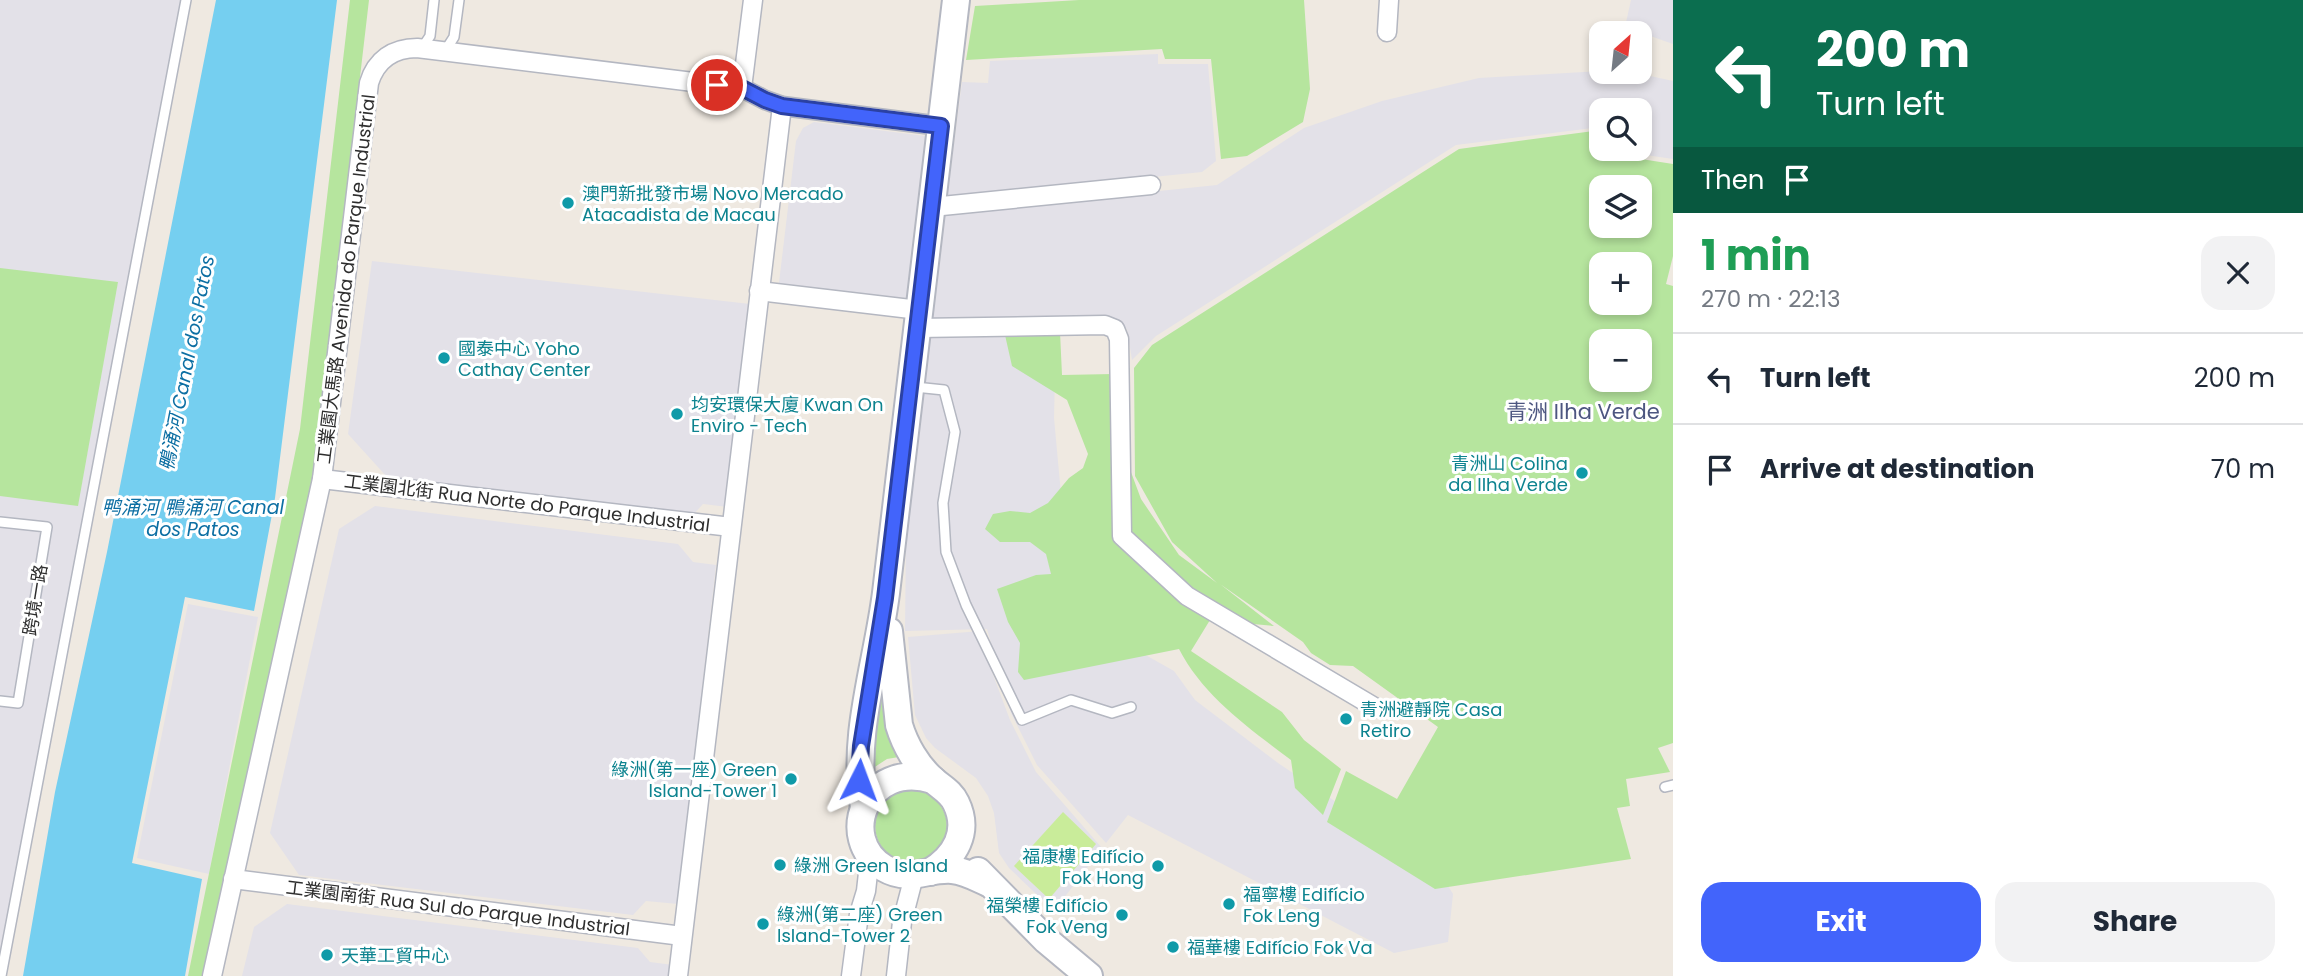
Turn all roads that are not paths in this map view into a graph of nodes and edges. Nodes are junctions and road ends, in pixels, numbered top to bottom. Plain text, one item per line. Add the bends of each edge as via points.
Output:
1 (187, 0) edge
2 (434, 0) edge
3 (459, 0) edge
4 (753, 0) edge
5 (956, 0) edge
6 (1388, 0) edge
7 (1387, 32) dead end
8 (438, 45) junction
9 (742, 88) junction
10 (782, 106) junction
11 (941, 126) junction
12 (1152, 185) dead end
13 (932, 207) junction
14 (759, 291) junction
15 (918, 319) junction
16 (909, 386) junction
17 (322, 479) junction
18 (0, 522) edge
19 (731, 527) junction
20 (885, 598) junction
21 (0, 701) edge
22 (1131, 707) dead end
23 (1376, 708) dead end
24 (933, 780) junction
25 (864, 807) junction
26 (961, 835) junction
27 (870, 855) junction
28 (922, 874) junction
29 (233, 879) junction
30 (988, 883) junction
31 (682, 936) junction
32 (1, 976) edge
33 (212, 976) edge
34 (678, 976) edge
35 (851, 976) edge
36 (896, 976) edge
37 (1088, 976) edge

1 - 32 lane
2 - 8 lane
3 - 8 lane
4 - 9 street
5 - 11 main road
6 - 7 street
8 - 9 street, 工業園大馬路 Avenida do Parque Industrial via 468,54
8 - 17 street, 工業園大馬路 Avenida do Parque Industrial via 389,54 369,83
9 - 10 street, 工業園大馬路 Avenida do Parque Industrial
10 - 11 street, 工業園大馬路 Avenida do Parque Industrial
10 - 14 street
11 - 13 main road
12 - 13 street
13 - 15 main road
14 - 15 street
14 - 19 street
15 - 16 main road
15 - 23 street via 1115,329 1119,339 1122,536 1188,596
16 - 20 main road
16 - 22 lane via 944,390 955,432 943,503 946,552 1022,720 1071,700 1112,713
17 - 19 street, 工業園北街 Rua Norte do Parque Industrial
17 - 29 street, 工業園大馬路 Avenida do Parque Industrial
18 - 21 lane, 跨境一路 via 47,527 18,703
19 - 31 street
20 - 24 main road via 899,725 916,760
20 - 25 main road via 861,746 859,780
24 - 25 main road via 917,775 884,782
24 - 26 main road via 956,803
25 - 27 main road via 860,824
26 - 28 main road via 944,863
26 - 30 main road
27 - 28 main road via 897,874
27 - 35 street
28 - 30 main road via 952,870
28 - 36 street via 902,922
29 - 31 street, 工業園南街 Rua Sul do Parque Industrial
29 - 33 street, 工業園大馬路 Avenida do Parque Industrial
30 - 37 main road
31 - 34 street

